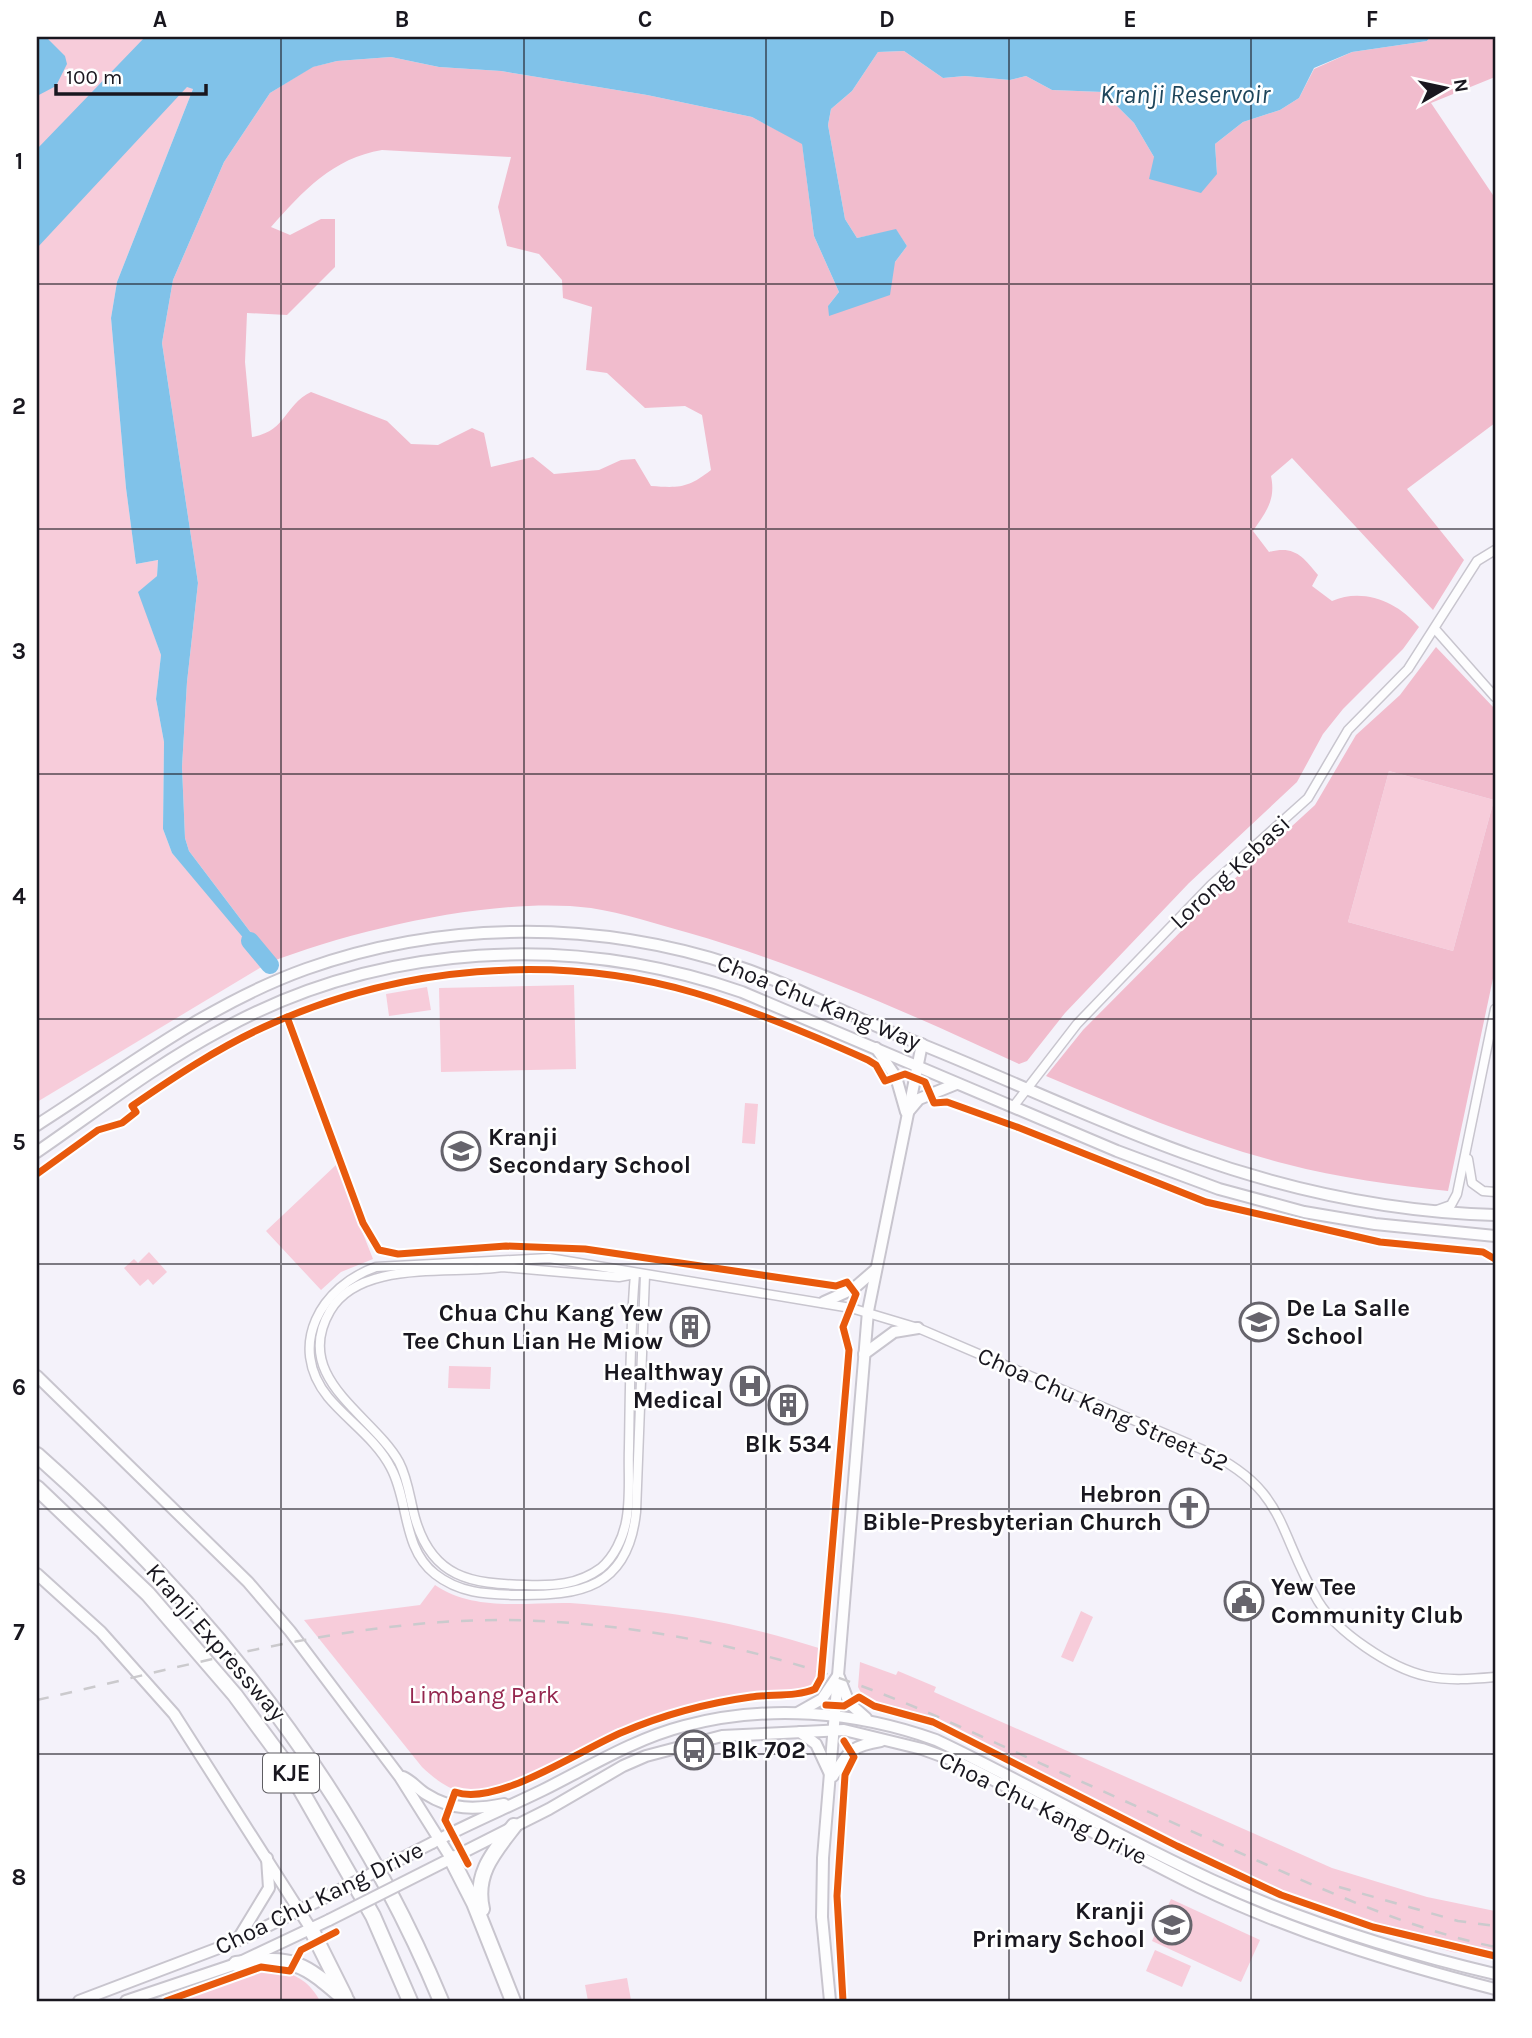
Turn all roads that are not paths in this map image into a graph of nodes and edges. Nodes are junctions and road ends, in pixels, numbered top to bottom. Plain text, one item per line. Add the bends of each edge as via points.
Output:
1 (1495, 550) edge
2 (1436, 626) junction
3 (1495, 697) edge
4 (1495, 1009) edge
5 (922, 1044) junction
6 (875, 1047) junction
7 (917, 1066) junction
8 (956, 1084) junction
9 (1026, 1088) junction
10 (1013, 1107) junction
11 (906, 1114) junction
12 (37, 1125) edge
13 (1466, 1150) junction
14 (37, 1152) edge
15 (1495, 1192) edge
16 (1434, 1211) junction
17 (1495, 1215) edge
18 (1480, 1235) junction
19 (1495, 1236) edge
20 (1495, 1243) edge
21 (875, 1270) junction
22 (635, 1274) junction
23 (645, 1275) junction
24 (824, 1302) junction
25 (868, 1311) junction
26 (918, 1328) junction
27 (864, 1354) junction
28 (37, 1376) edge
29 (37, 1455) edge
30 (37, 1488) edge
31 (37, 1574) edge
32 (838, 1674) junction
33 (1495, 1677) edge
34 (797, 1713) junction
35 (836, 1715) junction
36 (866, 1719) junction
37 (797, 1730) junction
38 (835, 1730) junction
39 (887, 1740) junction
40 (400, 1777) junction
41 (831, 1779) junction
42 (521, 1801) junction
43 (514, 1826) junction
44 (436, 1841) junction
45 (267, 1856) junction
46 (448, 1860) junction
47 (300, 1910) junction
48 (311, 1929) junction
49 (487, 1934) junction
50 (237, 1941) junction
51 (236, 1964) junction
52 (1495, 1974) edge
53 (1495, 1989) edge
54 (79, 2001) edge
55 (126, 2001) edge
56 (347, 2001) edge
57 (410, 2001) edge
58 (441, 2001) edge
59 (513, 2001) edge
60 (830, 2001) edge

1 - 2 street, Lorong Kebasi via 1476,561
2 - 3 street
2 - 9 street, Lorong Kebasi via 1408,669 1348,730 1308,798 1211,885 1077,1024
4 - 13 street
5 - 7 main road
5 - 9 main road, Choa Chu Kang Way
5 - 12 main road, Choa Chu Kang Way via 739,966 673,949 583,934 456,935 389,945 258,988 202,1016
6 - 7 main road, Choa Chu Kang Way
6 - 11 main road via 895,1077
6 - 14 main road, Choa Chu Kang Way via 699,977 589,957 456,956 370,972 260,1011 156,1069
7 - 8 main road, Choa Chu Kang Way
7 - 11 main road
8 - 10 main road, Choa Chu Kang Way
8 - 11 main road via 919,1099
9 - 10 street, Lorong Kebasi
9 - 16 main road, Choa Chu Kang Way via 1229,1168 1299,1188
10 - 18 main road, Choa Chu Kang Way via 1117,1151 1267,1203 1375,1224
11 - 21 main road
13 - 15 street via 1472,1183
13 - 16 street via 1455,1199
16 - 17 main road, Choa Chu Kang Way
18 - 19 main road, Choa Chu Kang Way
18 - 20 main road
21 - 24 main road via 853,1289
21 - 25 main road
22 - 22 street via 619,1277 502,1267 391,1275 348,1292 330,1311 321,1348 326,1373 340,1396 391,1450 400,1464 427,1547 457,1576 495,1585 566,1584 600,1568 615,1551 628,1511
22 - 23 street, Choa Chu Kang Street 52
22 - 23 street via 549,1258 390,1264 361,1272 322,1305 311,1342 313,1367 323,1389 392,1468 418,1552 432,1572 451,1586 495,1594 567,1594 601,1581 625,1556 636,1512
23 - 24 street, Choa Chu Kang Street 52
24 - 25 street, Choa Chu Kang Street 52
25 - 26 street, Choa Chu Kang Street 52
25 - 27 main road
26 - 27 main road via 894,1332
26 - 33 street, Choa Chu Kang Street 52 via 1235,1466 1274,1507 1319,1602 1343,1631 1417,1674 1451,1680
27 - 32 main road
28 - 40 main road via 248,1582
29 - 58 highway, Kranji Expressway / KJE via 177,1592 256,1683 347,1817 420,1952
30 - 57 highway, Kranji Expressway / KJE via 148,1594 235,1695 286,1764 373,1916
31 - 45 main road via 101,1632 174,1714
32 - 34 main road via 822,1699
32 - 35 main road
32 - 36 main road via 849,1703
34 - 35 main road, Choa Chu Kang Drive
34 - 42 main road, Choa Chu Kang Drive via 684,1726 630,1746
35 - 36 main road, Choa Chu Kang Drive
35 - 38 main road
36 - 52 main road, Choa Chu Kang Drive via 936,1740 1211,1880 1276,1908 1364,1939
37 - 38 main road, Choa Chu Kang Drive
37 - 41 main road via 816,1744
37 - 43 main road, Choa Chu Kang Drive via 722,1736 646,1756
38 - 39 main road, Choa Chu Kang Drive
38 - 41 main road
39 - 41 main road via 849,1750
39 - 53 main road, Choa Chu Kang Drive via 958,1762 1201,1887 1272,1918 1385,1959
40 - 42 main road via 455,1807 484,1808
40 - 44 main road
41 - 60 main road via 822,1894
42 - 44 main road, Choa Chu Kang Drive
43 - 46 main road, Choa Chu Kang Drive
43 - 49 highway via 485,1863 480,1900
44 - 46 main road
44 - 47 main road, Choa Chu Kang Drive, bridge
45 - 47 main road
45 - 50 main road via 268,1888
46 - 48 main road, Choa Chu Kang Drive, bridge
46 - 49 highway
47 - 48 main road
47 - 50 main road, Choa Chu Kang Drive
48 - 51 main road, Choa Chu Kang Drive
48 - 56 highway
49 - 59 highway
50 - 54 main road, Choa Chu Kang Drive
51 - 55 main road, Choa Chu Kang Drive
51 - 56 highway via 293,1962 311,1970

